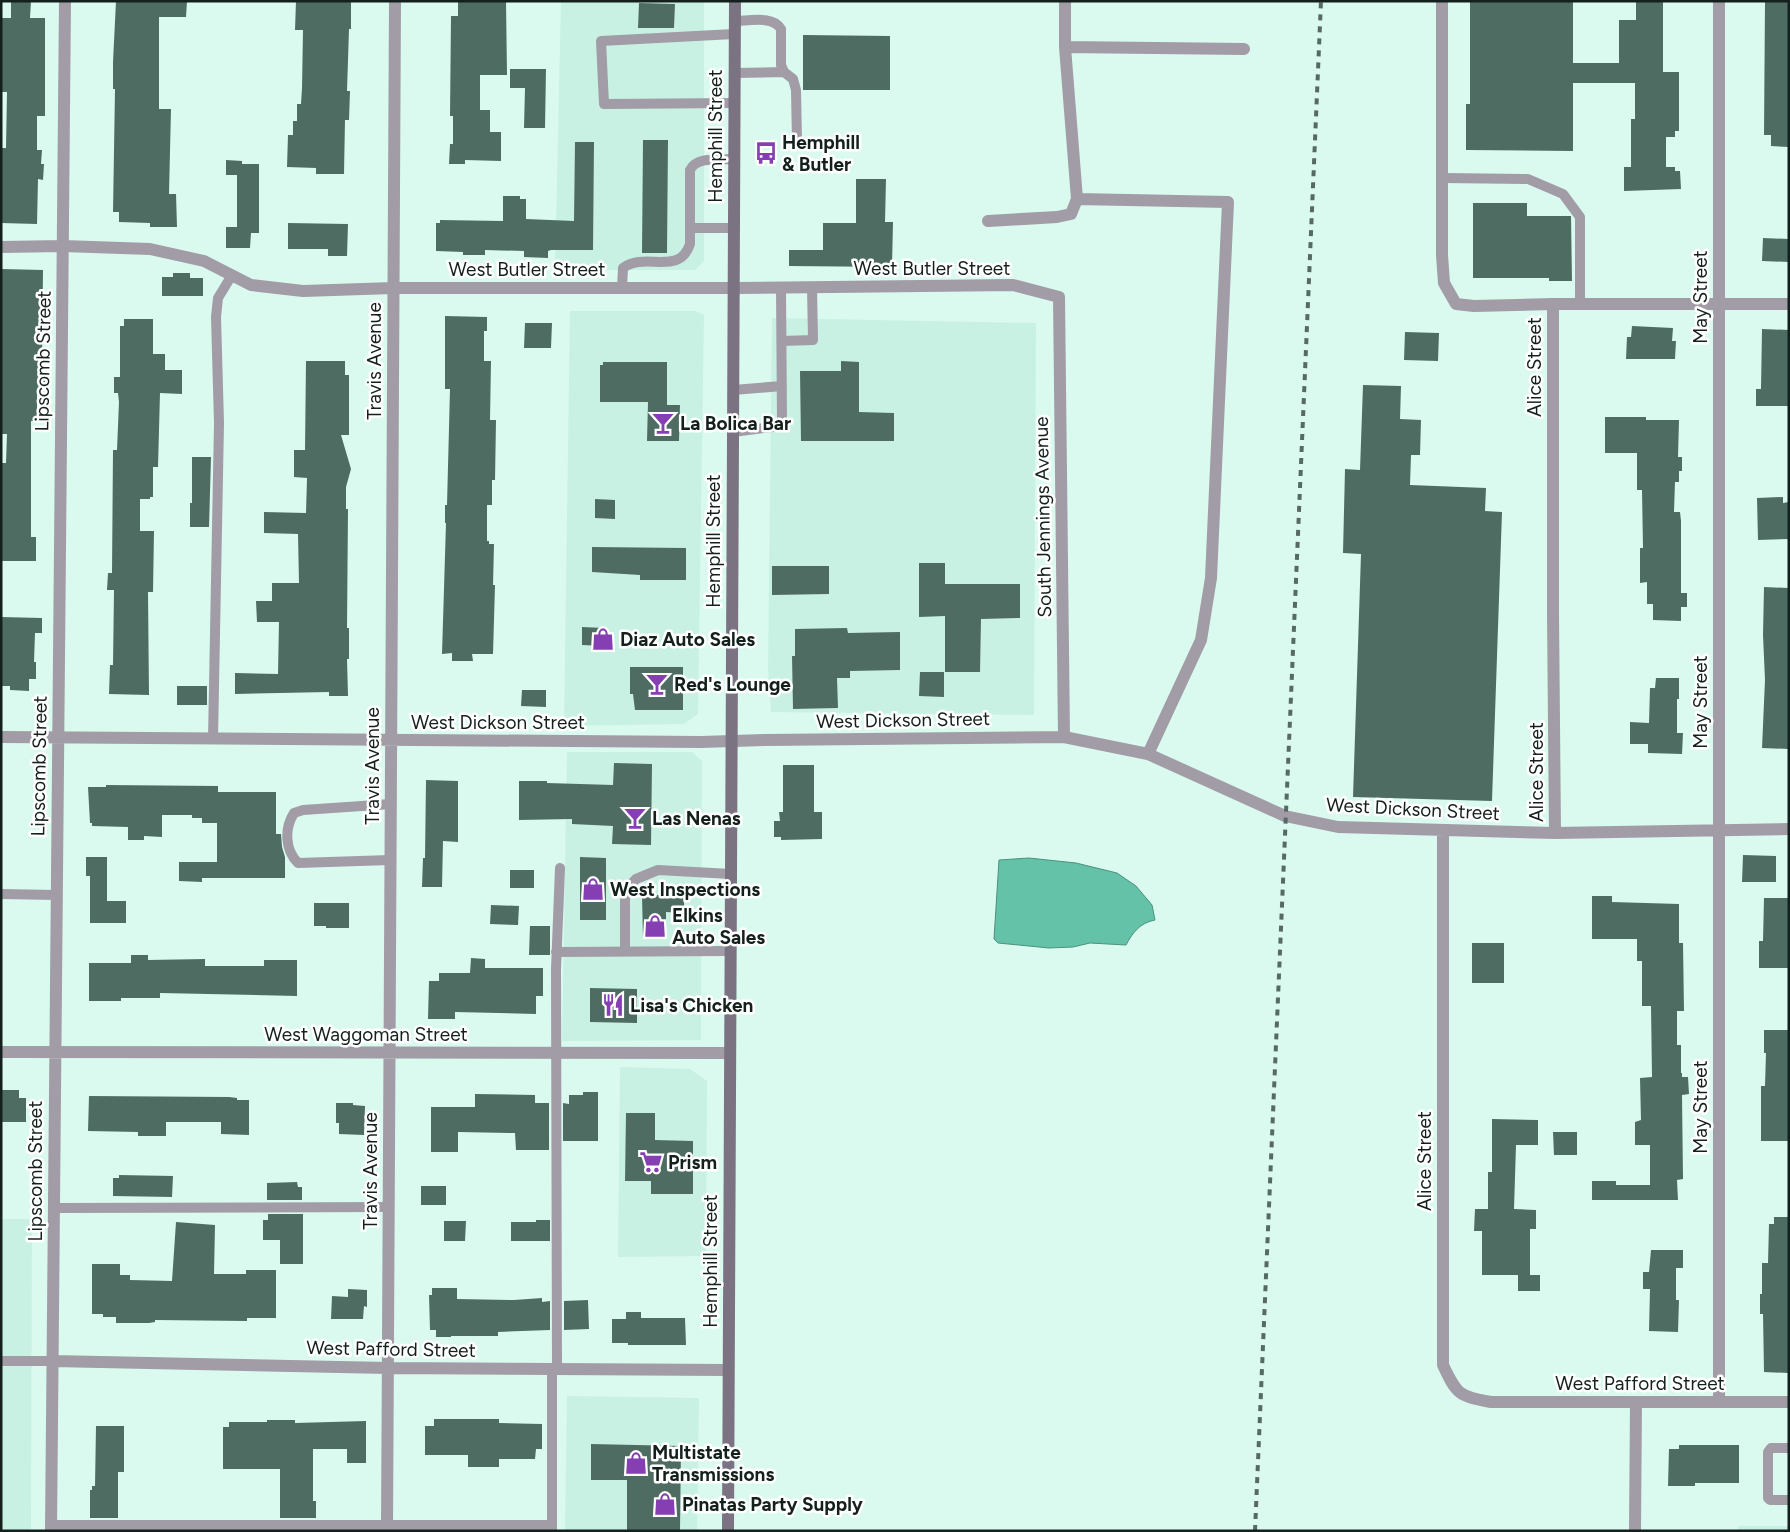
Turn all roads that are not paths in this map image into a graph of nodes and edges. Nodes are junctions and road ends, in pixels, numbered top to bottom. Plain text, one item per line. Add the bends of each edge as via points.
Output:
1 (65, 1) edge
2 (395, 1) edge
3 (734, 1) edge
4 (1065, 1) edge
5 (1442, 1) edge
6 (1719, 1) edge
7 (734, 21) junction
8 (734, 34) junction
9 (1065, 47) junction
10 (1244, 49) dead end
11 (734, 72) junction
12 (784, 72) junction
13 (734, 103) junction
14 (797, 142) dead end
15 (734, 159) junction
16 (1442, 178) junction
17 (1077, 198) junction
18 (988, 221) dead end
19 (690, 228) junction
20 (734, 228) junction
21 (62, 246) junction
22 (1, 247) edge
23 (232, 275) junction
24 (781, 287) junction
25 (812, 287) junction
26 (393, 288) junction
27 (622, 288) junction
28 (733, 288) junction
29 (1060, 297) joint
30 (1553, 304) junction
31 (1580, 304) junction
32 (1719, 304) junction
33 (1789, 304) edge
34 (782, 342) junction
35 (782, 386) junction
36 (733, 390) junction
37 (732, 432) junction
38 (1, 737) edge
39 (58, 737) junction
40 (1064, 737) junction
41 (213, 739) junction
42 (391, 740) junction
43 (731, 741) junction
44 (1148, 754) junction
45 (390, 804) junction
46 (1789, 829) edge
47 (1443, 831) junction
48 (1719, 831) junction
49 (1555, 833) junction
50 (390, 860) junction
51 (560, 868) dead end
52 (731, 874) junction
53 (1, 894) edge
54 (57, 895) junction
55 (626, 950) junction
56 (730, 951) junction
57 (556, 952) junction
58 (1, 1052) edge
59 (55, 1052) junction
60 (389, 1053) junction
61 (557, 1053) junction
62 (730, 1053) junction
63 (388, 1207) junction
64 (54, 1208) junction
65 (1, 1361) edge
66 (52, 1361) junction
67 (388, 1368) junction
68 (554, 1369) junction
69 (728, 1370) junction
70 (1491, 1402) joint
71 (1636, 1402) junction
72 (1719, 1402) junction
73 (1789, 1402) edge
74 (1789, 1448) edge
75 (1789, 1500) edge
76 (51, 1528) edge
77 (387, 1528) edge
78 (552, 1528) edge
79 (728, 1531) edge
80 (1635, 1531) edge

1 - 21 street, Lipscomb Street
2 - 26 street, Travis Avenue
3 - 7 main road, Hemphill Street
4 - 9 street
5 - 16 street, Alice Street
6 - 32 street, May Street
7 - 8 main road, Hemphill Street
7 - 12 lane via 772,21 778,24
8 - 11 main road, Hemphill Street
8 - 13 lane via 601,41 604,104
9 - 10 street
9 - 17 street
11 - 12 lane
11 - 13 main road, Hemphill Street
12 - 14 lane via 793,79 796,90
13 - 15 main road, Hemphill Street
15 - 19 lane via 699,161 693,165 690,170
15 - 20 main road, Hemphill Street
16 - 30 street, Alice Street via 1444,283 1456,304
16 - 31 lane via 1528,179 1563,194 1580,217
17 - 18 street via 1070,214
17 - 44 street via 1228,202 1211,578 1201,640
19 - 20 lane
19 - 27 lane via 690,244 680,260 628,264 623,268
20 - 28 main road, Hemphill Street
21 - 22 street, West Butler Street
21 - 23 street, West Butler Street via 150,249 204,260
21 - 39 street, Lipscomb Street
23 - 26 street, West Butler Street via 251,285 304,291
23 - 41 lane via 218,298 216,317 219,423
24 - 25 street, West Butler Street
24 - 28 street, West Butler Street
24 - 34 lane
25 - 29 street, West Butler Street via 1014,285
25 - 34 lane via 813,340
26 - 27 street, West Butler Street
26 - 42 street, Travis Avenue
27 - 28 street, West Butler Street
28 - 36 main road, Hemphill Street
29 - 40 street, South Jennings Avenue
30 - 31 street
30 - 49 street, Alice Street
31 - 32 street
32 - 33 street
32 - 48 street, May Street
34 - 35 lane
35 - 36 lane
35 - 37 lane via 780,426
36 - 37 main road, Hemphill Street
37 - 43 main road, Hemphill Street
38 - 39 street, West Dickson Street
39 - 41 street, West Dickson Street
39 - 54 street, Lipscomb Street
40 - 43 street, West Dickson Street
40 - 44 street, West Dickson Street
41 - 42 street, West Dickson Street
42 - 43 street, West Dickson Street
42 - 45 street, Travis Avenue
43 - 52 main road, Hemphill Street
44 - 47 street, West Dickson Street via 1285,816 1338,828
45 - 50 street, Travis Avenue
45 - 50 lane via 303,810 294,813 288,830 291,856 298,863
46 - 48 street, West Dickson Street
47 - 49 street, West Dickson Street
47 - 70 street, Alice Street via 1443,1365 1452,1386 1466,1397
48 - 49 street, West Dickson Street
48 - 72 street, May Street
50 - 60 street, Travis Avenue
51 - 57 lane
52 - 55 lane via 658,870 636,879 628,887 626,897
52 - 56 main road, Hemphill Street
53 - 54 lane
54 - 59 street, Lipscomb Street
55 - 56 lane
55 - 57 lane
56 - 62 main road, Hemphill Street
57 - 61 lane
58 - 59 street, West Waggoman Street
59 - 60 street, West Waggoman Street
59 - 64 street, Lipscomb Street
60 - 61 street, West Waggoman Street
60 - 63 street, Travis Avenue
61 - 62 street, West Waggoman Street
61 - 68 lane
62 - 69 main road, Hemphill Street
63 - 64 lane
63 - 67 street, Travis Avenue
64 - 66 street, Lipscomb Street
65 - 66 lane
66 - 67 street, West Pafford Street
66 - 76 street, Lipscomb Street
67 - 68 street, West Pafford Street
67 - 77 street, Travis Avenue
68 - 69 street, West Pafford Street
68 - 78 lane
69 - 79 main road, Hemphill Street
70 - 71 street, West Pafford Street
71 - 72 street, West Pafford Street
71 - 80 street
72 - 73 street, West Pafford Street
74 - 75 lane via 1771,1448 1768,1452 1768,1498
76 - 77 lane
77 - 78 lane

